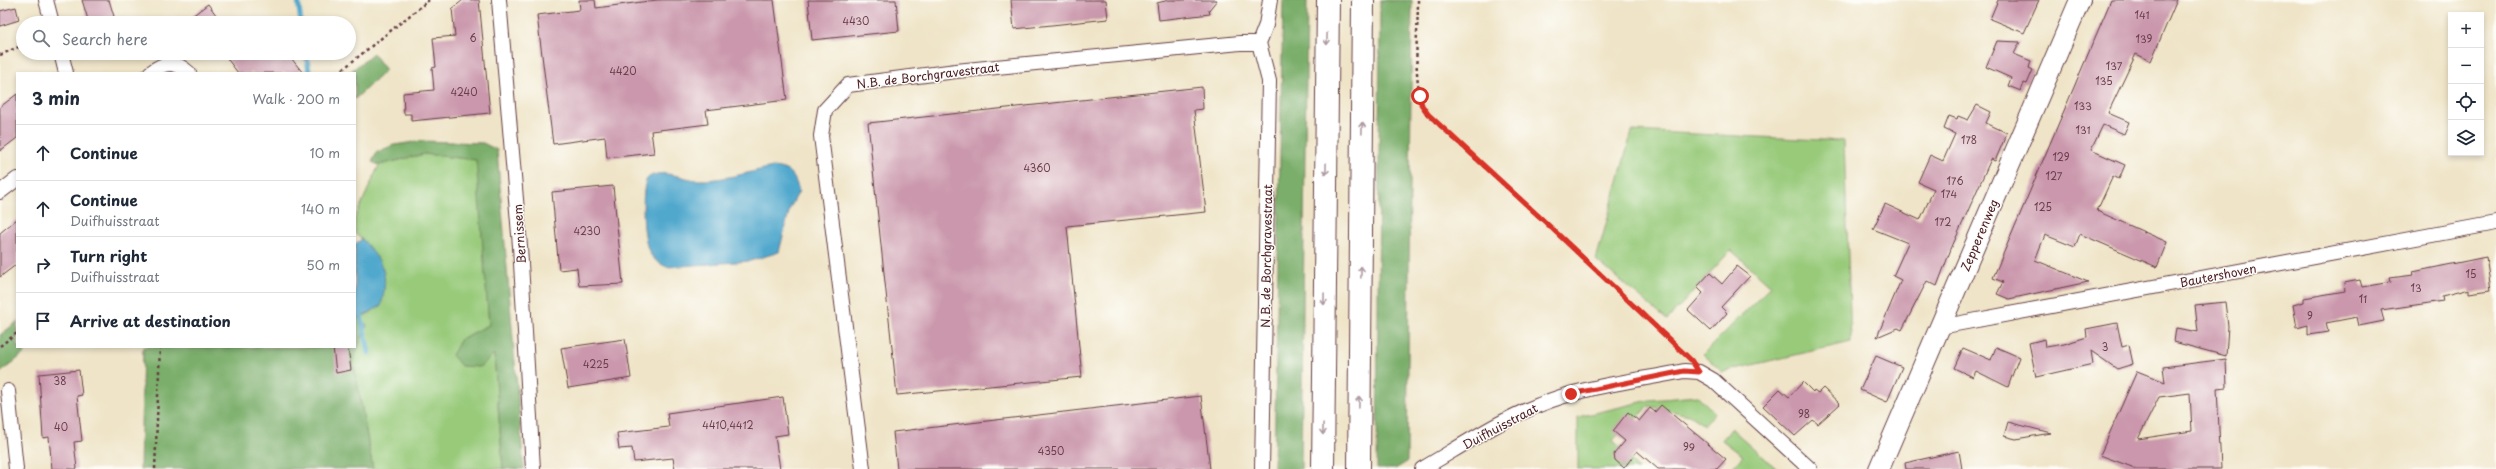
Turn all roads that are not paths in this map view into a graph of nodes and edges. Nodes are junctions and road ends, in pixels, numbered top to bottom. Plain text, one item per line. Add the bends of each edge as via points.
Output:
1 (46, 0) edge
2 (499, 0) edge
3 (1270, 0) edge
4 (1328, 0) edge
5 (1363, 0) edge
6 (2080, 0) edge
7 (50, 16) edge
8 (1260, 43) junction
9 (63, 60) edge
10 (66, 72) edge
11 (151, 72) edge
12 (188, 72) edge
13 (16, 180) edge
14 (0, 192) edge
15 (2496, 223) edge
16 (1940, 327) junction
17 (8, 391) dead end
18 (16, 469) edge
19 (533, 469) edge
20 (863, 469) edge
21 (1262, 469) edge
22 (1323, 469) edge
23 (1359, 469) edge
24 (1422, 469) edge
25 (1810, 469) edge
26 (1879, 469) edge

1 - 7 street
2 - 19 street, Bernissem via 520,246
3 - 8 street
4 -> 22 highway
23 -> 5 highway
6 - 16 street, Zepperenweg
8 - 20 street, N.B. de Borchgravestraat via 956,70 848,85 825,110 821,136
8 - 21 street, N.B. de Borchgravestraat via 1269,81
9 - 10 street
11 - 12 street via 163,64 170,63 177,64
13 - 14 street
15 - 16 street, Bautershoven
16 - 26 street, Zepperenweg
17 - 18 street
24 - 25 street, Duifhuisstraat via 1510,417 1540,404 1571,394 1684,371 1699,372 1713,380

